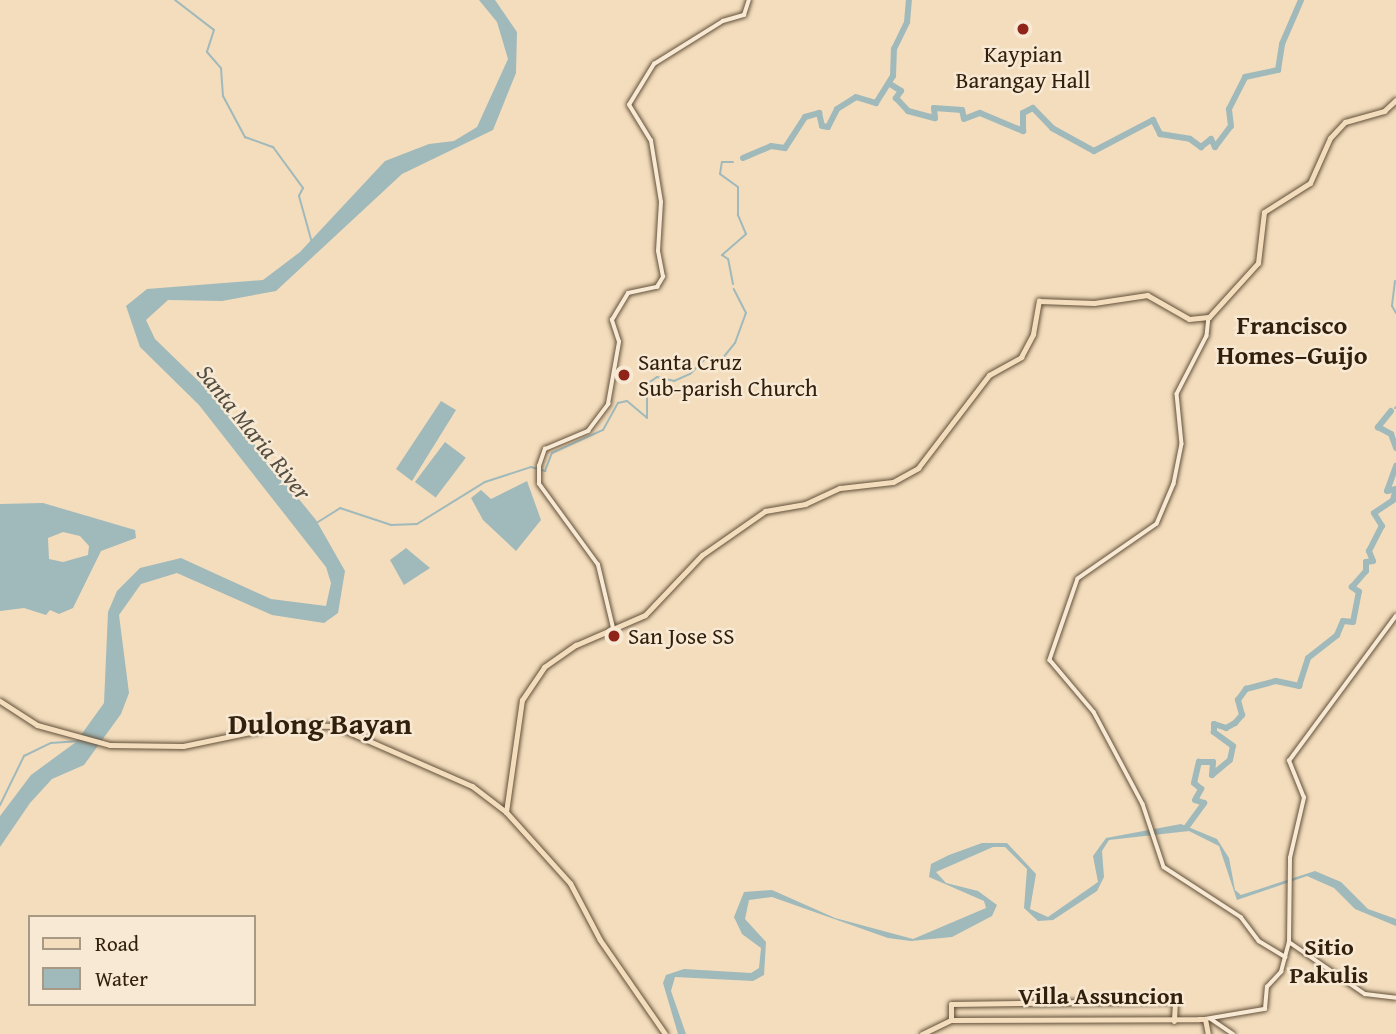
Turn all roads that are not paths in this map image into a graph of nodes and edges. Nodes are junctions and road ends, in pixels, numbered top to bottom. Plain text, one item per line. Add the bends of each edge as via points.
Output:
1 (748, 0) edge
2 (1396, 100) edge
3 (1209, 317) junction
4 (1396, 616) edge
5 (614, 630) junction
6 (0, 701) edge
7 (506, 812) junction
8 (1289, 942) junction
9 (1286, 957) junction
10 (1396, 998) edge
11 (1208, 1019) junction
12 (951, 1020) junction
13 (1174, 1021) junction
14 (665, 1034) edge
15 (922, 1034) edge
16 (1208, 1034) edge
17 (1233, 1034) edge

1 - 5 street via 744,15 723,21 654,64 629,105 651,141 661,202 658,251 663,277 657,287 628,293 612,320 619,342 608,404 588,431 545,449 539,466 538,475 598,565
2 - 3 main road via 1384,111 1345,122 1330,138 1310,183 1264,212 1258,263
3 - 5 main road via 1189,319 1147,295 1094,303 1040,301 1033,334 1021,357 989,375 918,468 893,482 840,488 805,504 765,511 702,555 645,615
3 - 9 street via 1207,336 1177,394 1182,444 1174,484 1157,524 1078,579 1049,660 1094,712 1151,823 1164,867 1241,918 1259,941
4 - 8 street via 1289,761 1304,798 1290,876
5 - 7 main road via 565,652 544,667 526,691
6 - 7 main road via 37,725 110,745 191,745 314,723 377,741 472,786
7 - 14 main road via 569,883 600,940
8 - 9 street
8 - 10 street via 1365,994
9 - 11 street via 1281,972 1266,987 1263,1011
11 - 13 main road
11 - 16 main road
11 - 17 street
12 - 13 main road
12 - 13 main road via 951,1004 1175,1000
12 - 15 main road

